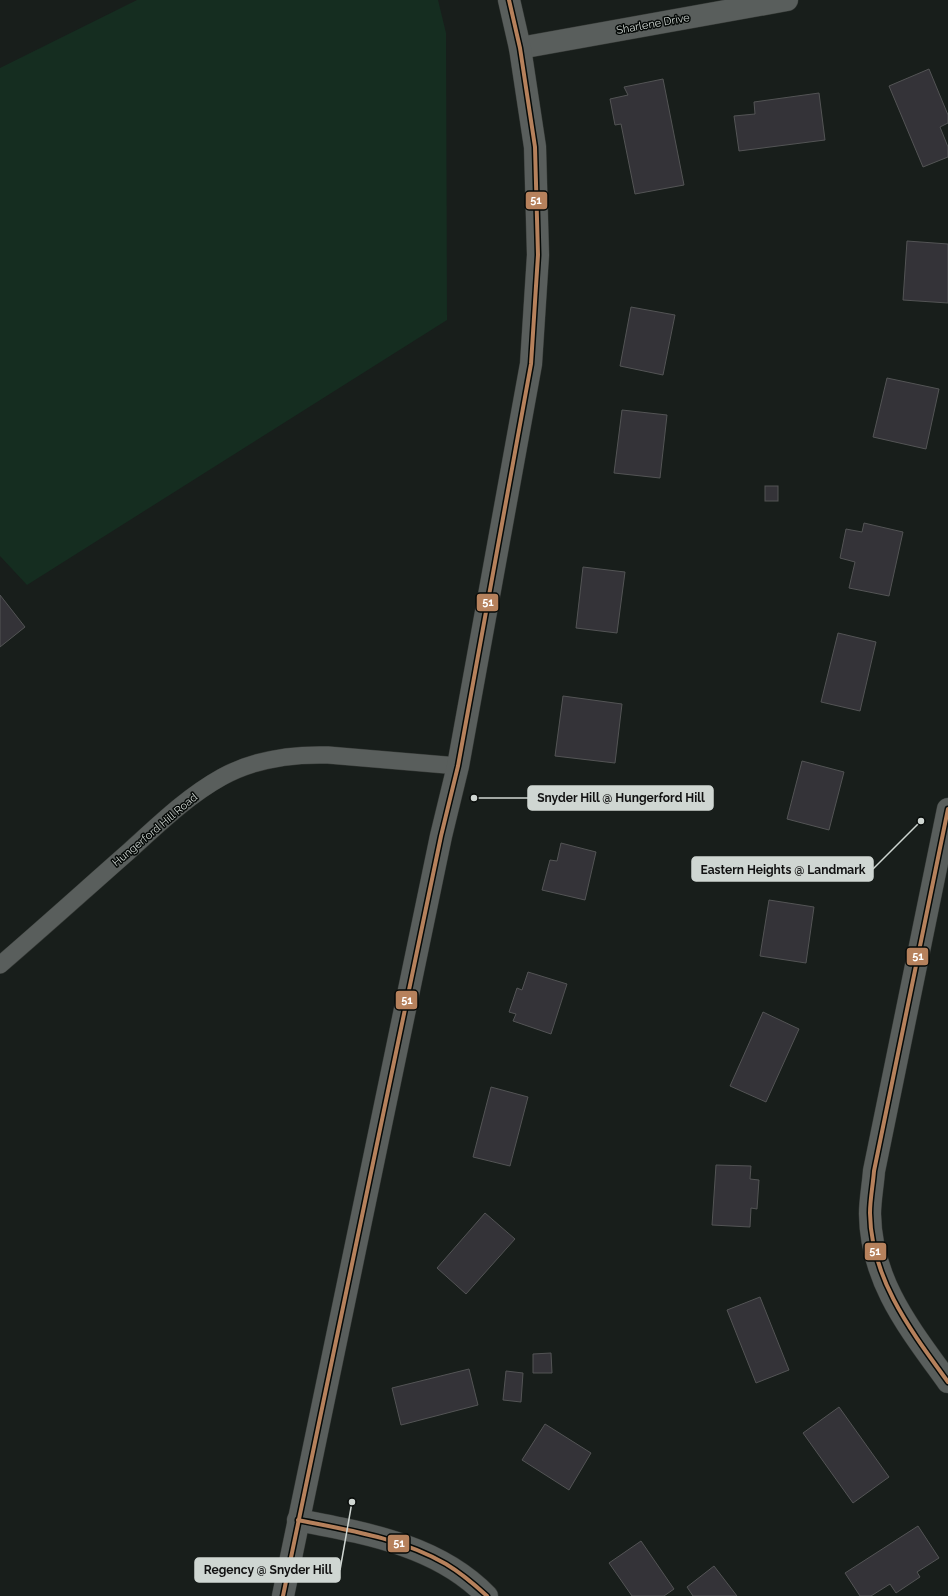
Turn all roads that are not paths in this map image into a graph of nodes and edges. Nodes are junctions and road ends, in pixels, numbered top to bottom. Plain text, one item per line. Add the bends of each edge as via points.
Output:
1 (509, 0) edge
2 (787, 0) edge
3 (520, 48) junction
4 (458, 766) junction
5 (948, 809) edge
6 (943, 858) edge
7 (0, 965) edge
8 (948, 1382) edge
9 (298, 1520) junction
10 (283, 1596) edge
11 (488, 1596) edge

1 - 3 street
2 - 3 street, Sharlene Drive
3 - 4 street via 535,147 538,255 530,364
4 - 7 lane, Hungerford Hill Road via 306,755 262,762 222,777 187,800
4 - 9 street
5 - 6 street
6 - 8 street via 874,1171 870,1213 873,1247 885,1285 904,1320
9 - 10 street
9 - 11 street via 385,1539 415,1549 451,1567

